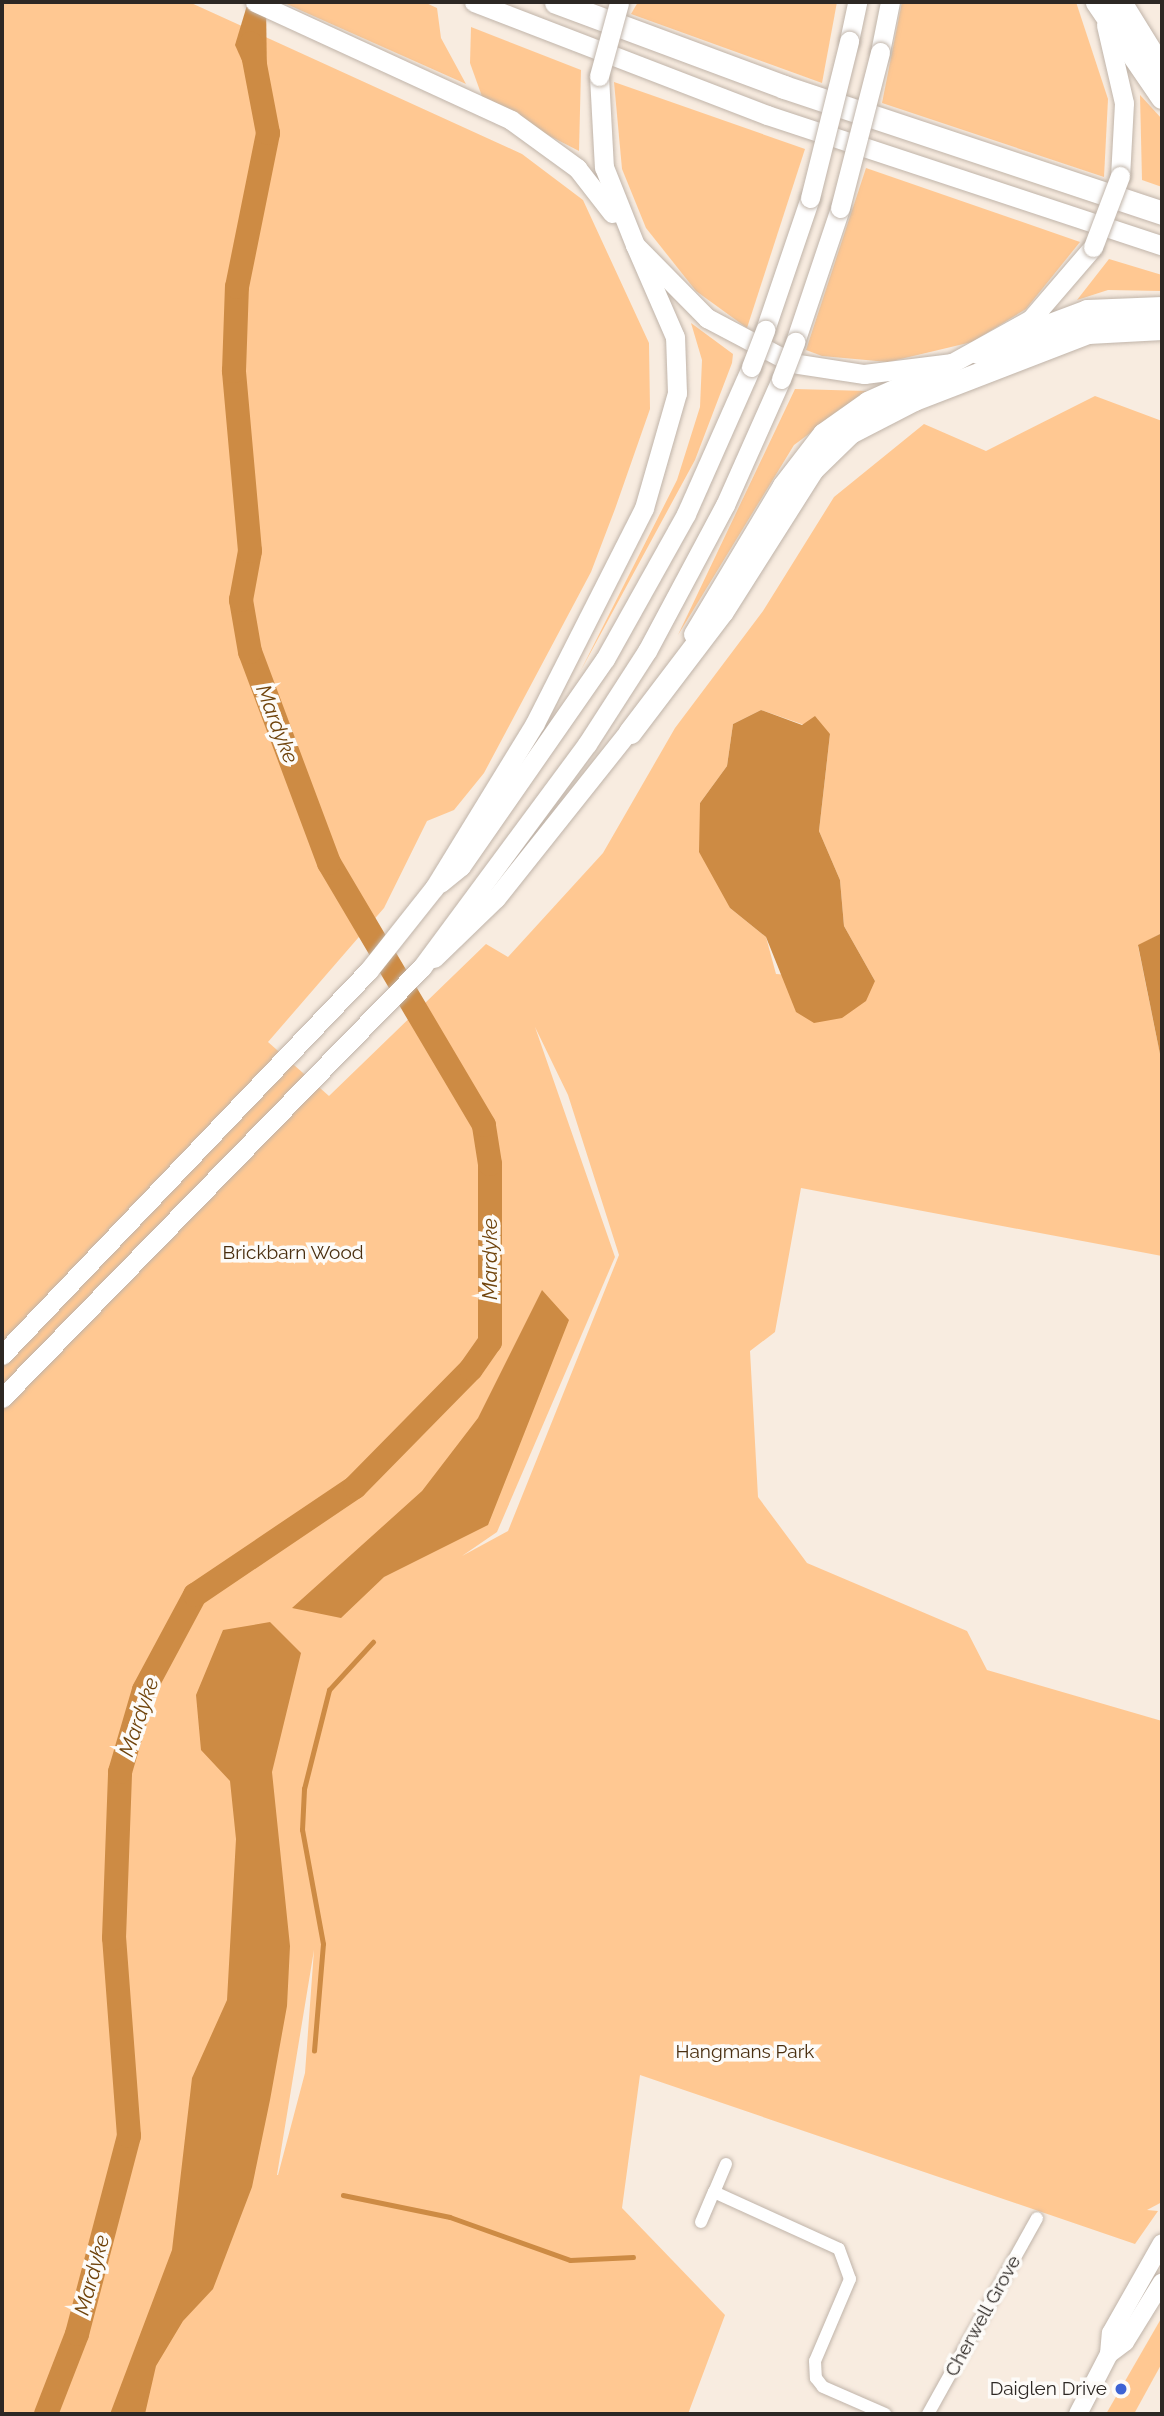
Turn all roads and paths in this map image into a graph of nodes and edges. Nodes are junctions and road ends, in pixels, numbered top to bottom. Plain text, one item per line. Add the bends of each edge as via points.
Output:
1 (255, 2) edge
2 (474, 2) edge
3 (556, 2) edge
4 (619, 2) edge
5 (857, 2) edge
6 (890, 2) edge
7 (1096, 2) edge
8 (1120, 2) edge
9 (1162, 70) edge
10 (1162, 97) edge
11 (1162, 213) edge
12 (632, 241) junction
13 (1162, 246) edge
14 (1162, 308) edge
15 (1162, 328) edge
16 (978, 352) junction
17 (953, 363) junction
18 (630, 732) junction
19 (456, 860) junction
20 (489, 892) junction
21 (2, 1355) edge
22 (2, 1398) edge
23 (726, 2164) dead end
24 (714, 2192) junction
25 (1037, 2218) dead end
26 (701, 2222) dead end
27 (1162, 2244) edge
28 (1162, 2282) edge
29 (1109, 2354) junction
30 (885, 2414) edge
31 (929, 2414) edge
32 (1078, 2414) edge

1 - 12 highway via 489,108 545,141 578,168
2 - 13 highway via 767,115
3 - 11 highway via 784,87
4 - 12 highway, bridge via 599,76 604,167
5 - 19 highway, bridge via 810,198 751,367 686,514 633,611
6 - 20 highway, bridge via 840,208 781,379 719,517 646,651
7 - 10 highway
7 - 16 highway, bridge via 1121,76 1120,176 1093,247 1049,303
8 - 9 highway
12 - 17 highway via 679,296 762,352 815,368 864,374
12 - 19 highway via 677,350 677,393 662,452 643,509 564,671
14 - 16 highway via 1087,311
15 - 18 highway via 1126,326 1078,335 887,411 850,432 813,469 722,611
16 - 17 highway
17 - 18 highway via 867,401 807,449
18 - 20 highway
19 - 21 highway via 290,1056
20 - 22 highway via 315,1079 91,1300
23 - 24 street
24 - 26 street
24 - 30 street via 839,2249 850,2279 815,2361 816,2378 823,2387
25 - 31 street, Cherwell Grove
27 - 29 main road via 1111,2333
28 - 29 main road via 1125,2342
29 - 32 main road

